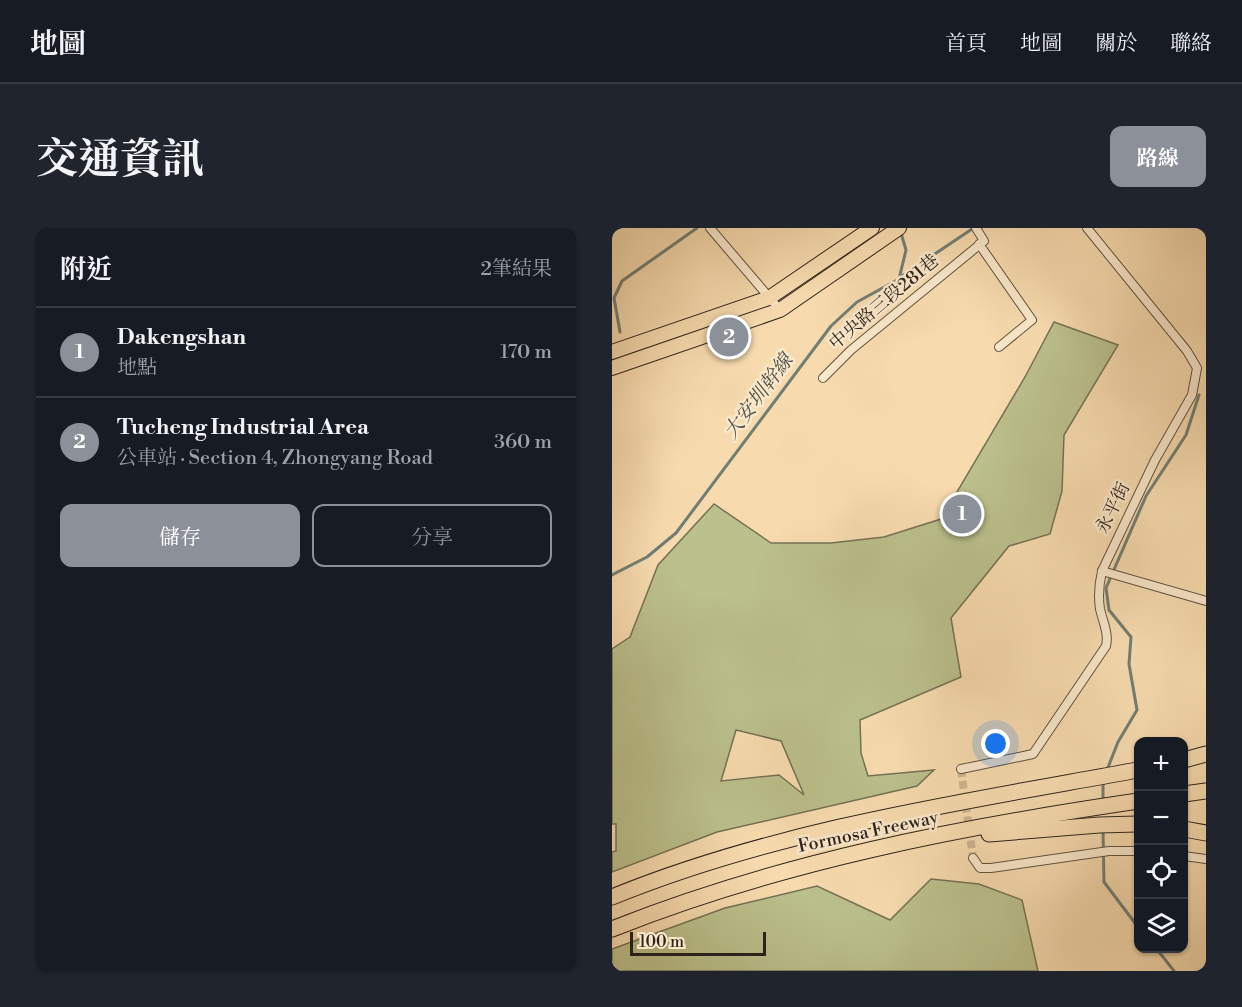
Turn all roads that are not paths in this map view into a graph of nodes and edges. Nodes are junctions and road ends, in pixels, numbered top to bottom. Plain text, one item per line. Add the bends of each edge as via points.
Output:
1 (710, 228) edge
2 (872, 228) edge
3 (976, 228) edge
4 (1087, 228) edge
5 (896, 230) edge
6 (979, 244) junction
7 (770, 298) junction
8 (780, 310) junction
9 (999, 347) dead end
10 (612, 352) edge
11 (612, 368) edge
12 (823, 378) dead end
13 (1102, 571) junction
14 (1206, 601) edge
15 (1206, 754) edge
16 (1188, 761) edge
17 (1206, 761) edge
18 (1188, 762) edge
19 (962, 769) dead end
20 (1134, 771) edge
21 (1206, 791) edge
22 (1188, 793) edge
23 (1134, 802) edge
24 (1134, 824) edge
25 (1188, 829) edge
26 (1206, 833) edge
27 (1134, 851) edge
28 (1188, 857) edge
29 (973, 858) dead end
30 (1206, 859) edge
31 (809, 864) junction
32 (612, 897) edge
33 (612, 929) edge

1 - 7 street
2 - 7 main road
3 - 6 street via 984,241
4 - 13 street, 永平街 via 1197,368 1183,416 1155,460
5 - 8 main road
6 - 9 street via 1032,320
6 - 12 street, 中央路三段281巷 via 850,350
7 - 8 street
7 - 10 main road
8 - 11 main road
13 - 14 street
13 - 19 street, 永平街 via 1100,607 1108,639 1106,646 1033,754
15 - 16 highway
17 - 18 highway
20 - 32 highway, Formosa Freeway via 800,837 706,863
21 - 22 highway
23 - 31 highway, Formosa Freeway via 985,826
24 - 31 highway via 986,835
25 - 26 highway
27 - 29 street via 991,868 980,868
28 - 30 street
31 - 33 highway, Formosa Freeway

